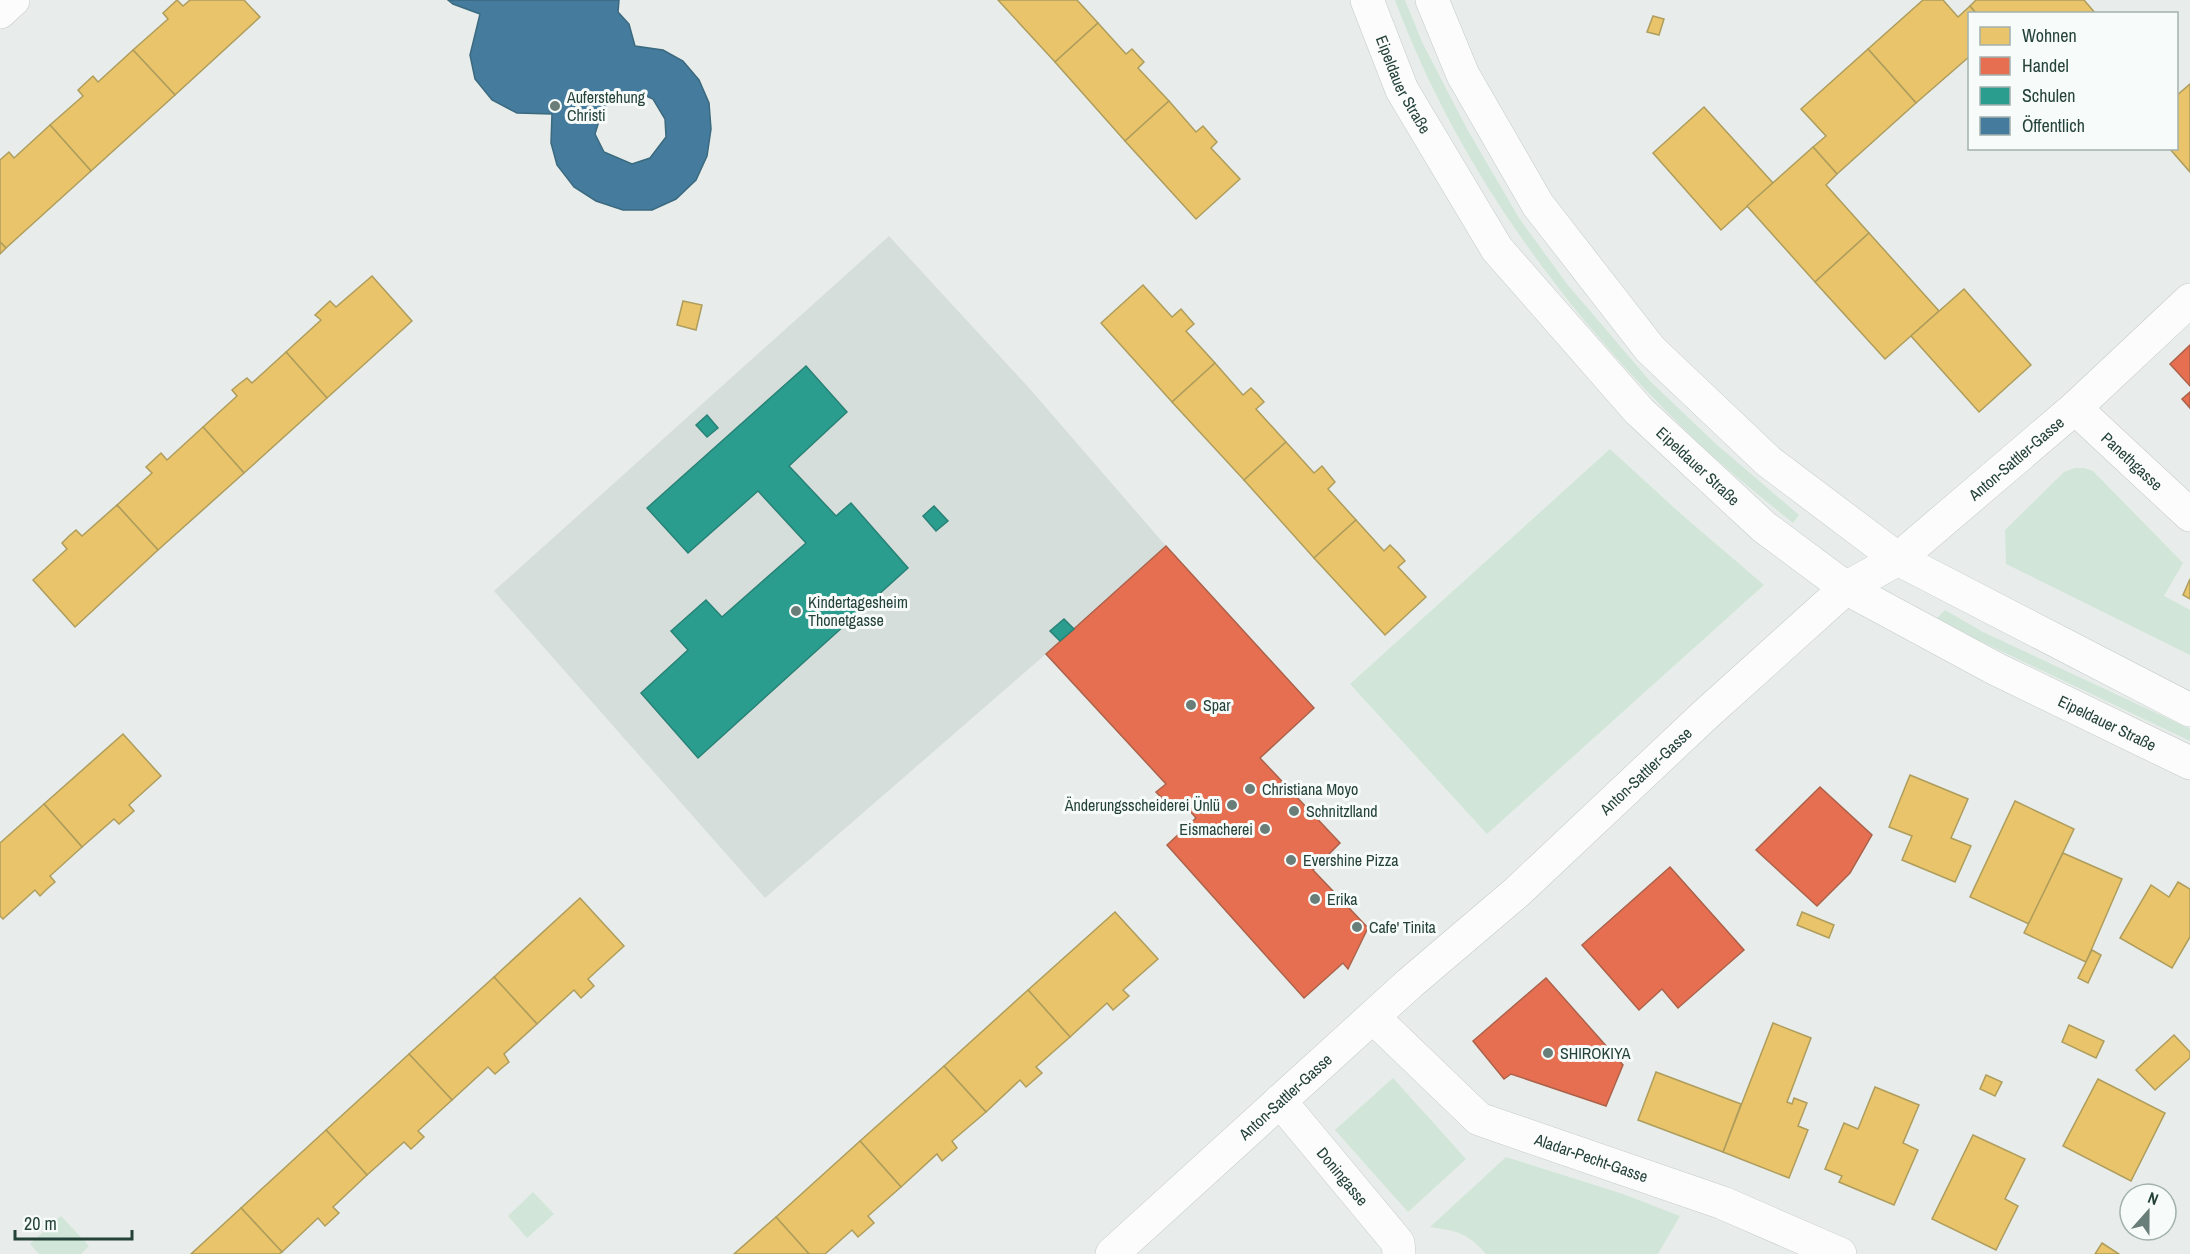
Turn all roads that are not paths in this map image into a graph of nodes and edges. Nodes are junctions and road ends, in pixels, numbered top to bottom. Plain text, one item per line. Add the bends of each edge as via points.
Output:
1 (14, 0) edge
2 (1366, 0) edge
3 (1432, 0) edge
4 (0, 12) edge
5 (2190, 300) edge
6 (2075, 408) junction
7 (2190, 515) edge
8 (1898, 558) junction
9 (1846, 588) junction
10 (2190, 710) edge
11 (2190, 763) edge
12 (1373, 1017) junction
13 (1280, 1101) junction
14 (1112, 1254) edge
15 (1399, 1254) edge
16 (1840, 1254) edge

1 - 4 street
2 - 9 street, Eipeldauer Straße via 1402,90 1497,249 1639,411 1764,527
3 - 8 street via 1463,75 1538,205 1650,349 1768,460
5 - 6 street, Anton-Sattler-Gasse
6 - 7 street, Panethgasse
6 - 8 street, Anton-Sattler-Gasse
8 - 9 street, Anton-Sattler-Gasse
8 - 10 street
9 - 11 street, Eipeldauer Straße via 1996,669
9 - 12 street, Anton-Sattler-Gasse via 1516,892
12 - 13 street, Anton-Sattler-Gasse
12 - 16 street, Aladar-Pecht-Gasse via 1479,1119 1723,1203
13 - 14 street, Anton-Sattler-Gasse
13 - 15 street, Doningasse via 1398,1243

